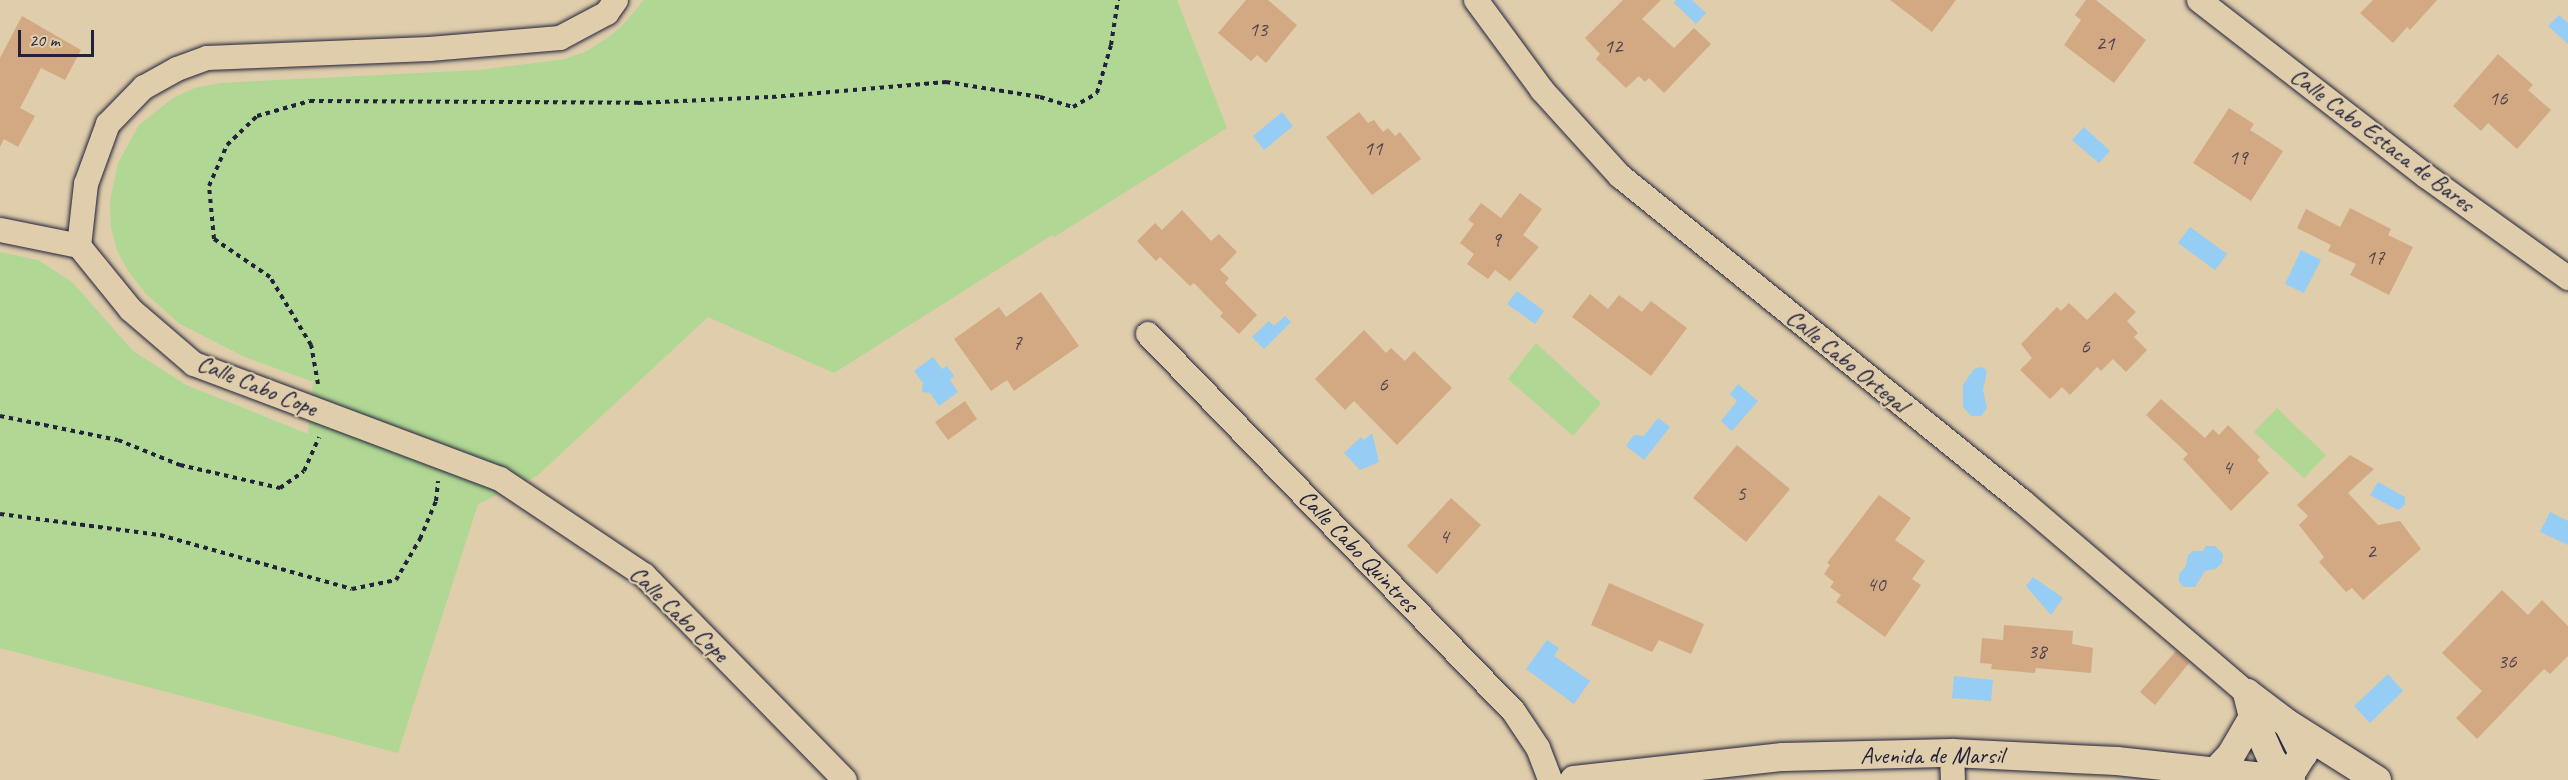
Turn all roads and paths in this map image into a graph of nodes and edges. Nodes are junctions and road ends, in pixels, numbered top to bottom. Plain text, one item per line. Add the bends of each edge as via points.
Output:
1 (616, 0) edge
2 (1118, 0) edge
3 (1476, 0) edge
4 (2199, 0) edge
5 (0, 230) edge
6 (80, 246) junction
7 (2568, 278) edge
8 (1148, 334) dead end
9 (326, 414) junction
10 (0, 416) edge
11 (441, 457) junction
12 (0, 514) edge
13 (2250, 705) junction
14 (2288, 724) junction
15 (1953, 767) edge
16 (2215, 772) junction
17 (845, 780) edge
18 (1550, 780) edge
19 (1574, 780) edge
20 (2289, 780) edge
21 (2377, 780) edge

1 - 6 street via 607,13 560,38 429,49 207,58 177,69 144,87 108,124 86,184
2 - 9 path via 1111,45 1097,93 1073,107 1040,97 946,82 772,97 638,103 310,101 256,116 228,146 208,186 214,238 270,277 310,345
3 - 13 street, Calle Cabo Ortegal via 1542,90 1620,176 2023,502
4 - 7 street, Calle Cabo Estaca de Bares via 2426,176
5 - 6 street
6 - 9 street, Calle Cabo Cope via 131,310 194,364
8 - 18 street, Calle Cabo Quintres via 1514,712 1538,748
9 - 10 path via 303,471 280,488 180,465 108,437
9 - 11 street, Calle Cabo Cope
11 - 12 path via 436,501 396,580 352,589 160,535
11 - 17 street, Calle Cabo Cope via 500,479 644,576
13 - 14 street
13 - 16 street via 2231,755
13 - 20 street via 2272,760
14 - 20 street via 2303,754
14 - 21 street
15 - 16 street, Avenida de Marsil via 2117,761
15 - 19 street, Avenida de Marsil via 1783,757
16 - 20 street, Avenida de Marsil

